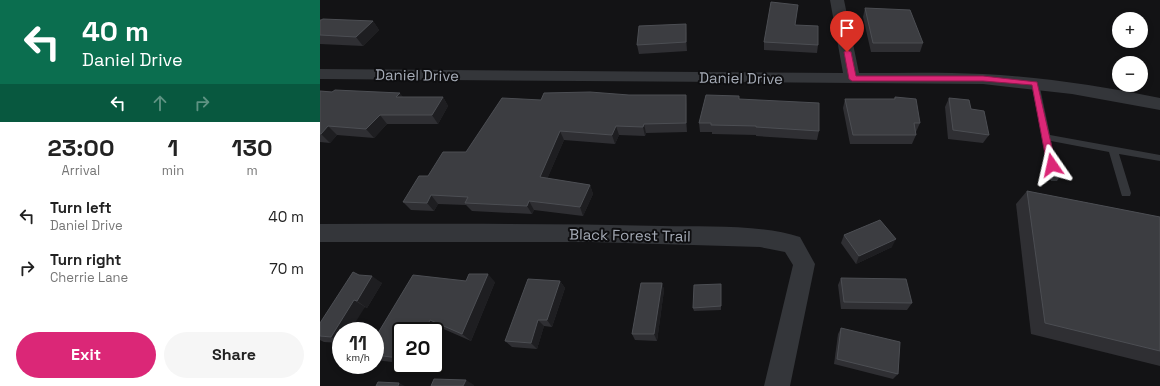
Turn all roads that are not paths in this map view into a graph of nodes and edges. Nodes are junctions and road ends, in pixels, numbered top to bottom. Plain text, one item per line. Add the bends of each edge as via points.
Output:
1 (837, 0) edge
2 (320, 74) edge
3 (852, 79) junction
4 (1035, 83) junction
5 (1160, 104) edge
6 (1046, 137) junction
7 (1113, 150) junction
8 (1160, 158) edge
9 (1054, 178) dead end
10 (1126, 193) dead end
11 (320, 233) edge
12 (777, 386) edge

1 - 3 street
2 - 3 street, Daniel Drive
3 - 4 street, Daniel Drive via 983,79
4 - 5 street, Daniel Drive via 1131,97
4 - 6 lane
6 - 7 lane
6 - 9 lane
7 - 8 lane
7 - 10 lane
11 - 12 street, Black Forest Trail via 591,233 760,238 792,244 804,264

